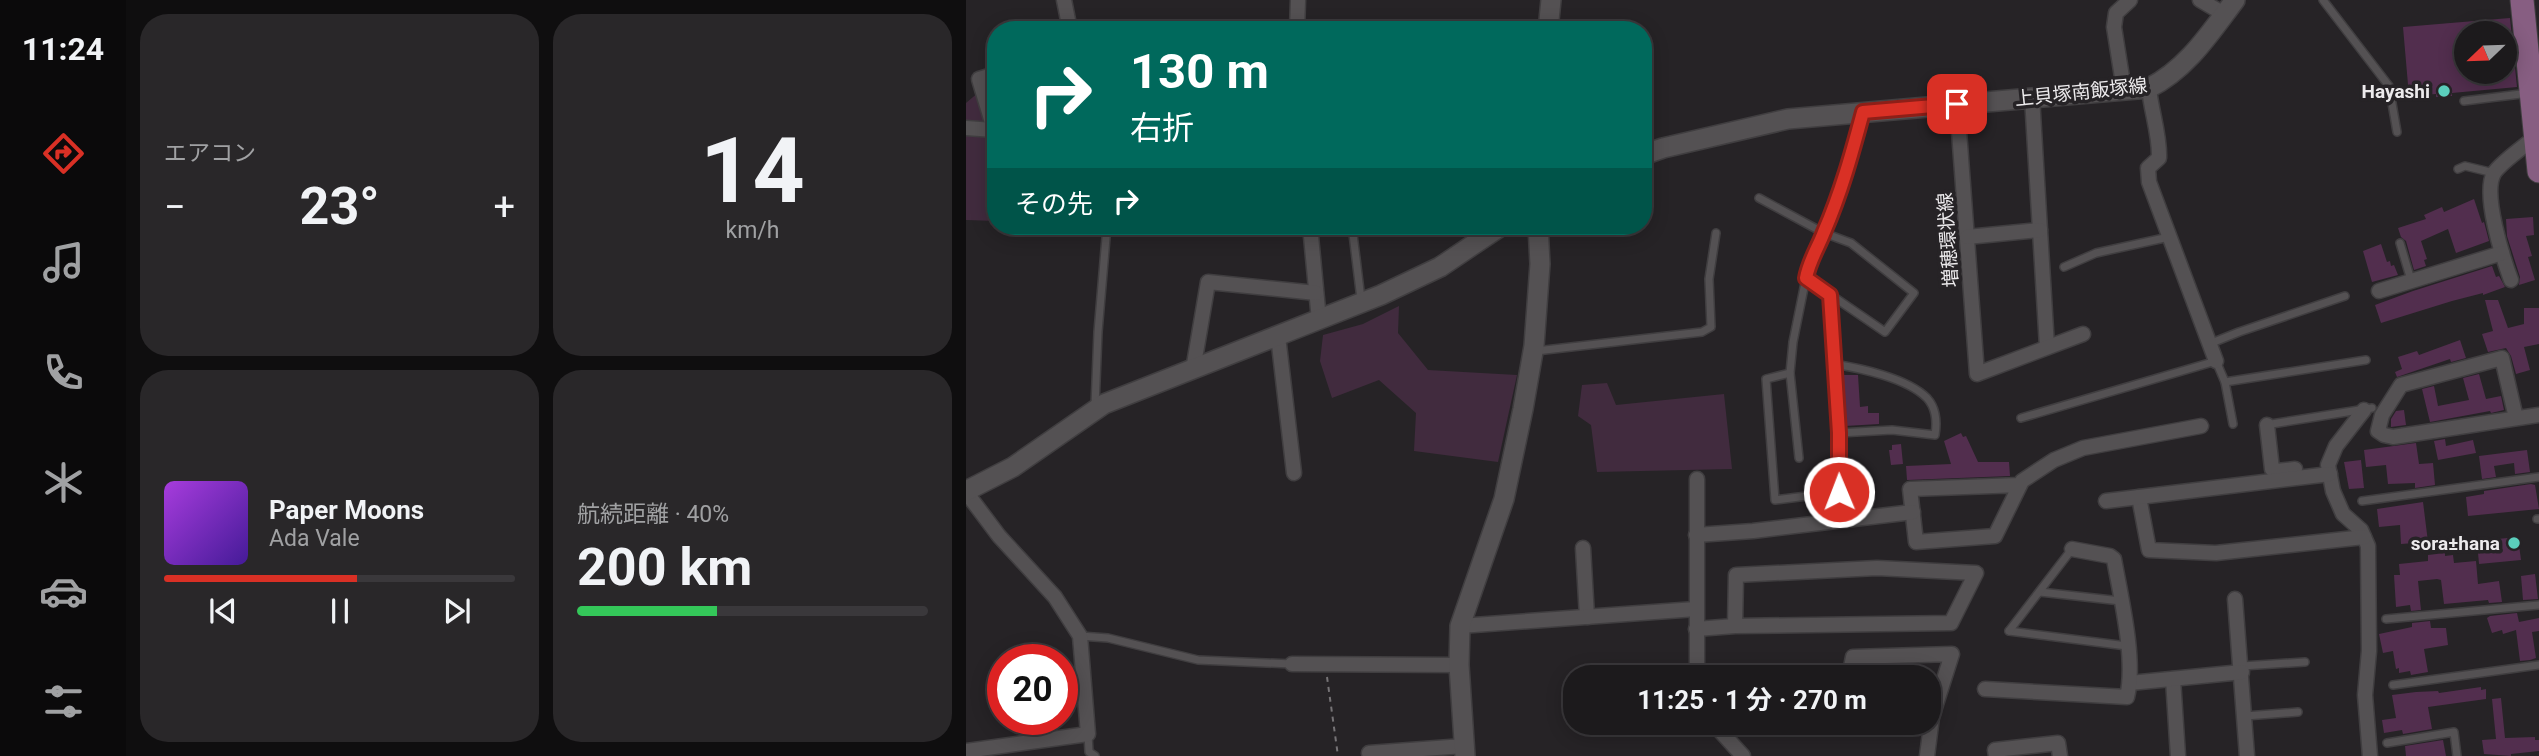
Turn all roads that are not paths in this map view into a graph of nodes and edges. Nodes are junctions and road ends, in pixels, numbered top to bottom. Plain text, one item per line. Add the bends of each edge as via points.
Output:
1 (1064, 0) edge
2 (1298, 0) edge
3 (1551, 0) edge
4 (2130, 0) edge
5 (2200, 0) edge
6 (2323, 0) edge
7 (2522, 0) edge
8 (2229, 7) edge
9 (1068, 21) edge
10 (1297, 21) edge
11 (1550, 21) edge
12 (987, 77) edge
13 (2149, 88) junction
14 (2124, 90) junction
15 (2531, 93) junction
16 (2032, 97) junction
17 (2464, 101) dead end
18 (1957, 104) junction
19 (987, 108) edge
20 (1863, 112) junction
21 (966, 128) edge
22 (987, 132) edge
23 (2397, 132) dead end
24 (2535, 137) junction
25 (1652, 152) edge
26 (2458, 170) dead end
27 (2539, 172) edge
28 (2494, 173) junction
29 (1759, 198) dead end
30 (2040, 230) junction
31 (1716, 233) dead end
32 (1824, 233) junction
33 (1106, 235) edge
34 (1311, 235) edge
35 (1354, 235) edge
36 (1482, 235) edge
37 (1538, 235) edge
38 (1967, 237) junction
39 (2169, 237) junction
40 (2400, 243) dead end
41 (2502, 253) junction
42 (2064, 267) dead end
43 (1806, 278) junction
44 (2412, 281) junction
45 (2511, 281) dead end
46 (2379, 292) dead end
47 (1316, 293) junction
48 (1830, 295) junction
49 (2345, 296) dead end
50 (1362, 303) junction
51 (1318, 320) junction
52 (2083, 334) dead end
53 (1278, 336) junction
54 (2209, 345) junction
55 (2047, 347) junction
56 (1533, 351) junction
57 (2367, 360) dead end
58 (2216, 361) junction
59 (1833, 364) junction
60 (1193, 369) junction
61 (1790, 373) junction
62 (2225, 382) junction
63 (1095, 410) junction
64 (2373, 411) junction
65 (2539, 415) edge
66 (2021, 418) dead end
67 (2516, 418) junction
68 (2233, 424) dead end
69 (2201, 426) dead end
70 (2264, 426) joint
71 (1839, 433) junction
72 (1800, 458) dead end
73 (2329, 470) junction
74 (1294, 473) dead end
75 (2539, 477) edge
76 (1697, 479) dead end
77 (2020, 485) junction
78 (966, 491) edge
79 (2139, 497) junction
80 (2106, 501) dead end
81 (2362, 501) dead end
82 (1913, 512) junction
83 (1696, 535) junction
84 (2364, 537) junction
85 (1583, 548) dead end
86 (2073, 550) joint
87 (2040, 592) junction
88 (2235, 599) dead end
89 (2122, 601) junction
90 (2539, 605) edge
91 (1696, 609) junction
92 (1587, 617) junction
93 (2386, 620) dead end
94 (1460, 626) junction
95 (1735, 626) junction
96 (1696, 629) junction
97 (1080, 636) junction
98 (2127, 646) junction
99 (2305, 662) dead end
100 (1292, 664) joint
101 (1459, 665) junction
102 (1698, 665) edge
103 (1851, 665) edge
104 (2539, 665) edge
105 (2242, 669) junction
106 (2172, 679) junction
107 (2130, 682) junction
108 (1941, 685) edge
109 (2393, 685) dead end
110 (1986, 689) dead end
111 (2298, 712) dead end
112 (2245, 716) junction
113 (1088, 734) junction
114 (1724, 735) edge
115 (1929, 735) edge
116 (2387, 743) dead end
117 (966, 751) edge
118 (1465, 751) edge
119 (1369, 753) dead end
120 (1096, 756) edge
121 (1743, 756) edge
122 (1927, 756) edge
123 (1996, 756) edge
124 (2060, 756) edge
125 (2178, 756) edge
126 (2248, 756) edge
127 (2370, 756) edge
128 (2457, 756) edge

1 - 9 street
2 - 10 street
3 - 11 street
4 - 14 street via 2116,13 2114,27
5 - 8 street
6 - 23 lane via 2389,86
7 - 15 main road
8 - 13 street, 上貝塚南飯塚線 via 2187,61 2168,79
12 - 19 street via 979,79
13 - 14 street, 上貝塚南飯塚線
13 - 39 street via 2160,146 2159,158 2148,168 2149,182
14 - 16 street, 上貝塚南飯塚線
15 - 17 lane
15 - 24 main road
16 - 18 street, 上貝塚南飯塚線
16 - 30 street
18 - 20 street, 上貝塚南飯塚線
18 - 38 street, 増穂環状線
20 - 25 street, 上貝塚南飯塚線 via 1788,119
20 - 32 lane
21 - 22 street
24 - 27 main road
24 - 28 street
26 - 28 lane via 2465,166
28 - 41 street via 2491,197
29 - 32 lane
30 - 38 street
30 - 55 street
31 - 56 lane via 1709,279 1711,327 1702,332
32 - 43 lane
32 - 48 lane via 1851,243 1913,293 1885,332
33 - 63 lane
34 - 47 street
35 - 50 lane
36 - 50 street via 1440,267
37 - 56 street
38 - 55 street, 増穂環状線 via 1977,374
39 - 42 lane via 2096,253
39 - 54 street
40 - 44 lane
41 - 44 street
41 - 45 street
43 - 48 lane
43 - 61 lane
44 - 46 street
47 - 51 street
47 - 60 street via 1208,282
48 - 59 lane
49 - 54 lane
50 - 51 street
51 - 53 street
52 - 55 street
53 - 60 street
53 - 74 street
54 - 58 street
56 - 94 street via 1504,499
57 - 62 lane
58 - 62 lane
58 - 66 lane
59 - 71 lane
59 - 71 lane via 1905,384 1928,399 1937,420 1935,435 1892,430
60 - 63 street
61 - 71 lane via 1766,379 1775,500 1839,492
61 - 72 lane
62 - 68 lane
63 - 78 street via 1013,467
64 - 67 street via 2378,430 2393,437
64 - 67 street via 2402,385 2502,358
64 - 70 lane
64 - 73 street via 2336,446
65 - 67 street
69 - 77 street via 2083,448 2054,460
70 - 73 street via 2272,469
73 - 79 street
73 - 84 street via 2343,514
75 - 81 lane
76 - 83 street
77 - 82 street via 1910,489
77 - 82 street via 1995,536 1916,542
78 - 97 street via 999,536 1055,597
79 - 80 street
79 - 84 street via 2149,550 2216,554
82 - 83 street
83 - 91 street
84 - 127 street via 2368,546 2365,695
85 - 92 street
86 - 87 lane
86 - 89 street via 2114,559
87 - 89 lane
87 - 98 lane via 2009,631
88 - 105 street
89 - 98 street
90 - 93 lane
91 - 92 street
91 - 96 street
92 - 94 street
94 - 101 street
95 - 95 street via 1736,575 1877,568 1976,573 1951,623
95 - 96 street
96 - 102 street
97 - 100 lane via 1108,638 1198,660
97 - 113 street
98 - 107 street
99 - 105 lane
100 - 101 street
101 - 118 street
103 - 108 street via 1853,657 1952,654
104 - 109 lane
105 - 106 street
105 - 112 street
106 - 107 street
106 - 125 street
107 - 110 street via 2127,697
111 - 112 lane
112 - 126 street
113 - 117 street
113 - 120 lane via 1089,752
114 - 121 street
115 - 122 street
116 - 128 lane via 2454,732
118 - 119 street
123 - 124 street via 1995,750 2058,743

